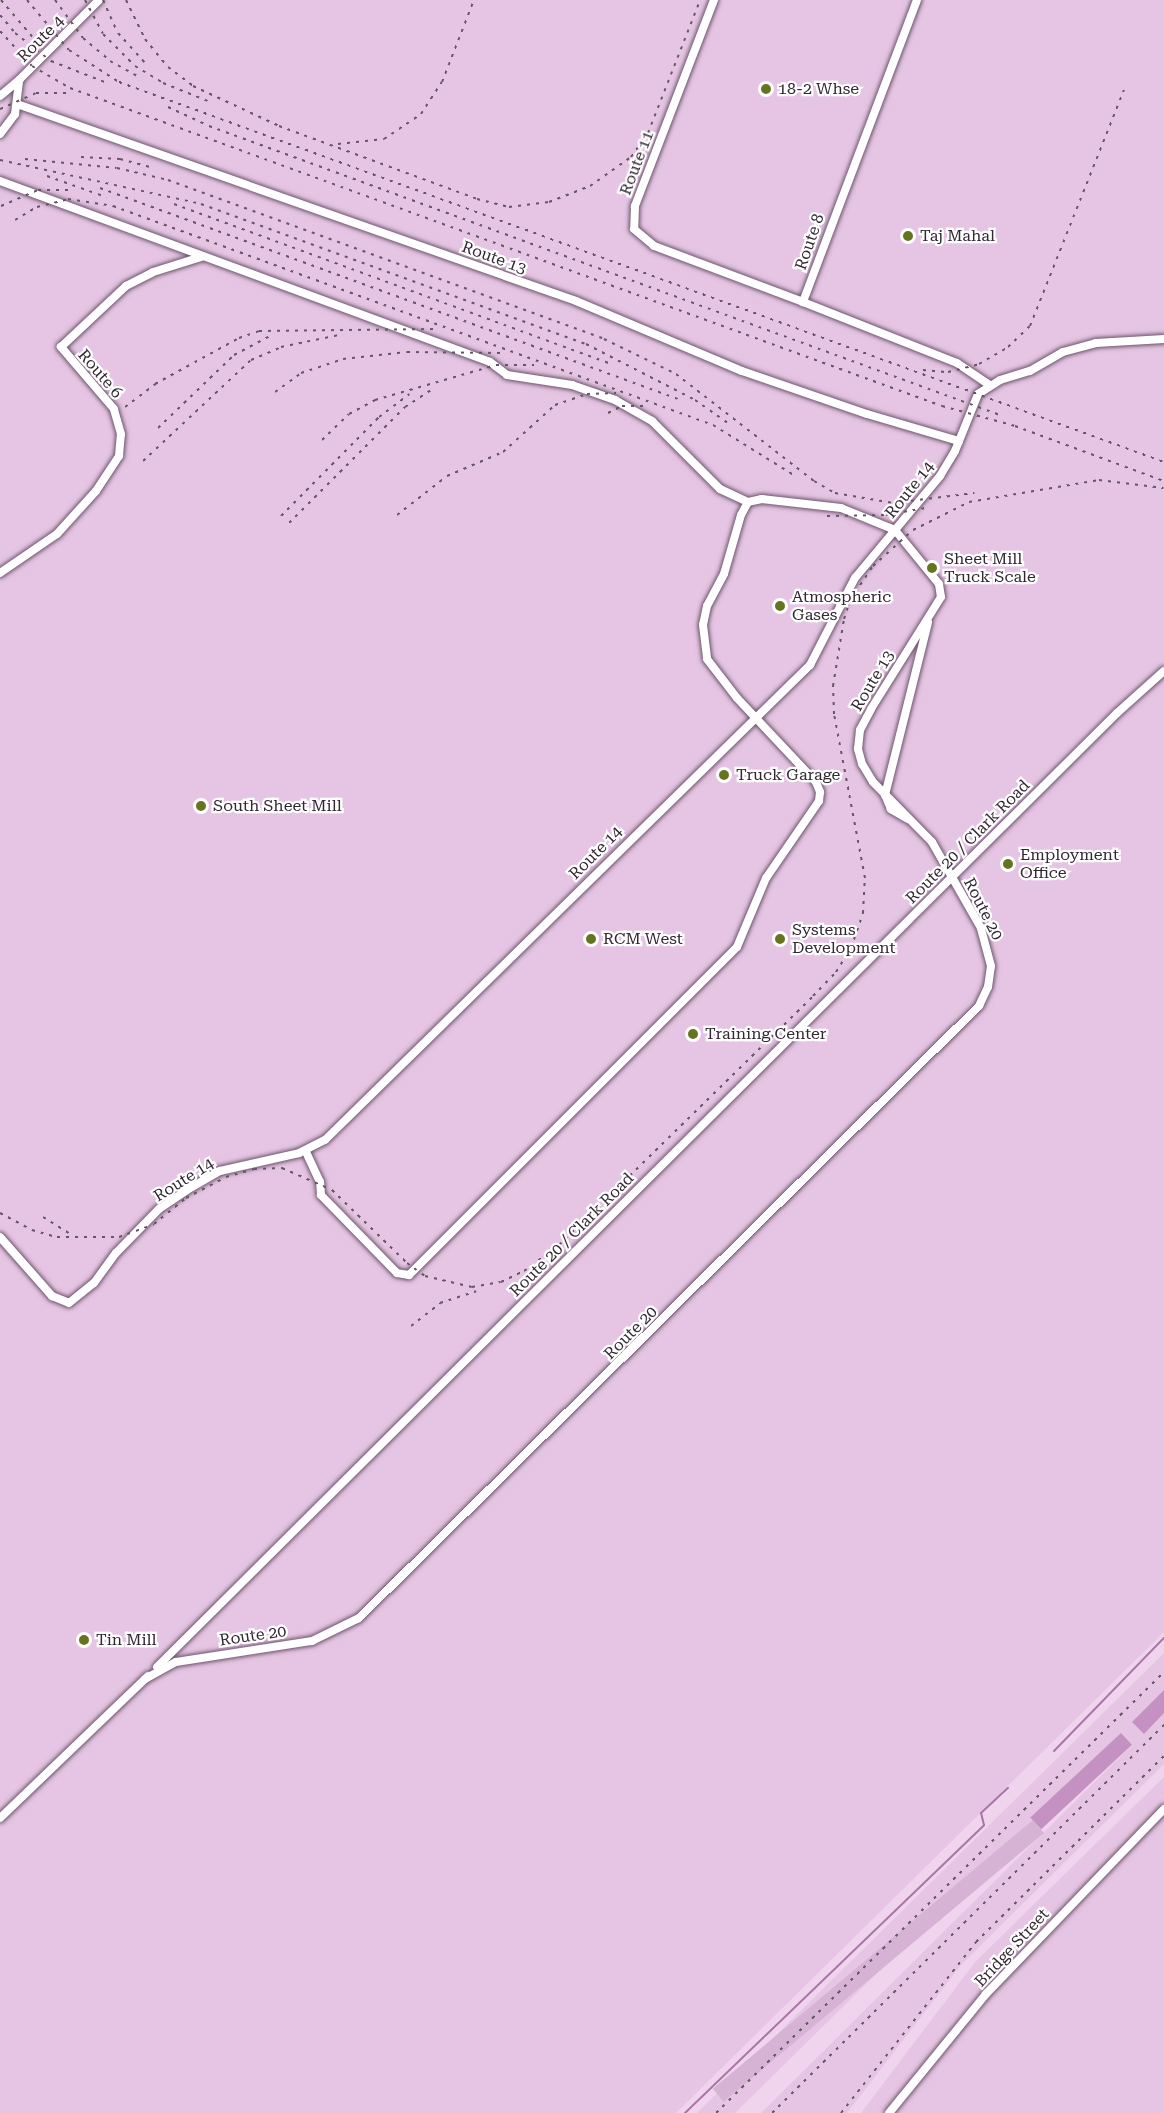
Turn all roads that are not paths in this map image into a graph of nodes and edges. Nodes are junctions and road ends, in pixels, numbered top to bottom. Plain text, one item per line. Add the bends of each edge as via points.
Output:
1 (99, 0) edge
2 (714, 0) edge
3 (917, 0) edge
4 (19, 80) junction
5 (0, 96) edge
6 (17, 104) junction
7 (0, 134) edge
8 (0, 181) edge
9 (202, 257) junction
10 (803, 303) junction
11 (1164, 339) edge
12 (990, 385) junction
13 (959, 441) junction
14 (748, 502) junction
15 (895, 530) junction
16 (0, 573) edge
17 (930, 615) junction
18 (1164, 671) edge
19 (755, 717) junction
20 (885, 795) junction
21 (951, 877) junction
22 (305, 1150) junction
23 (0, 1237) edge
24 (145, 1679) junction
25 (1164, 1809) edge
26 (0, 1818) edge
27 (889, 2113) edge

1 - 4 street, Route 4
2 - 10 street, Route 11 via 635,206 633,229 654,246
3 - 10 street, Route 8 via 843,188
4 - 5 street
4 - 6 street, Route 4
6 - 7 street, Route 4
6 - 13 street, Route 13 via 576,302 742,370
8 - 9 street, Route 13
9 - 14 street, Route 13 via 490,362 507,375 572,386 626,406 652,421 720,489
9 - 16 street, Route 6 via 153,272 126,286 61,347 114,409 122,434 119,456 96,491 57,534
10 - 12 street via 957,363
11 - 12 street via 1096,343 1063,352 1049,363
12 - 13 street, Route 14 via 978,394
13 - 15 street, Route 14 via 940,476
14 - 15 street, Route 13 via 762,499 841,508
14 - 19 street via 703,625 707,659
15 - 17 street, Route 13 via 939,584 941,597
15 - 19 street, Route 14 via 848,589 810,665
17 - 20 street, Route 13
17 - 20 street, Route 13 via 860,729 858,749 862,764
18 - 21 street, Route 20 / Clark Road
19 - 22 street, Route 14 via 454,1010 356,1112 325,1140
19 - 22 street via 816,782 819,801 766,878 737,947 409,1275 398,1273 321,1195 320,1182
20 - 21 street, Route 13 via 891,809 925,832
21 - 24 street, Route 20 / Clark Road
21 - 24 street, Route 20 via 981,928 992,966 983,1000 955,1033 359,1618 312,1641 176,1662
22 - 23 street, Route 14 via 220,1171 192,1187 159,1209 116,1253 94,1283 69,1303 52,1296
24 - 26 street, Route 20 / Clark Road
25 - 27 street, Bridge Street via 978,2003

